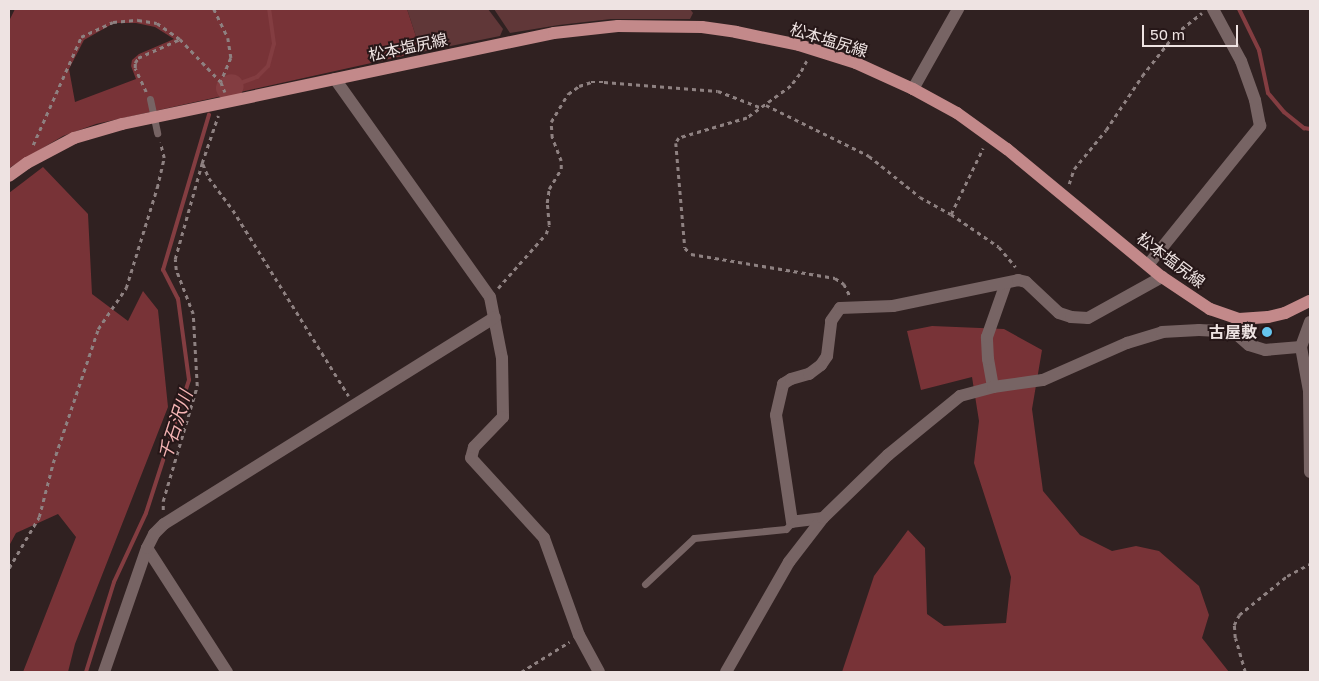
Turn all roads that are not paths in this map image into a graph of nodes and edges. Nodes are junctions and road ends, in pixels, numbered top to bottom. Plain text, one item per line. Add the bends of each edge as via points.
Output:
1 (958, 9) edge
2 (1213, 9) edge
3 (335, 79) junction
4 (913, 89) junction
5 (150, 99) road end
6 (157, 133) road end
7 (9, 176) edge
8 (1148, 264) junction
9 (1162, 277) junction
10 (1012, 281) junction
11 (1307, 303) edge
12 (495, 317) junction
13 (1239, 319) junction
14 (1310, 321) edge
15 (1234, 332) junction
16 (1301, 347) junction
17 (993, 387) junction
18 (1310, 472) edge
19 (823, 518) junction
20 (792, 522) junction
21 (147, 548) junction
22 (645, 584) dead end
23 (104, 672) edge
24 (227, 672) edge
25 (599, 672) edge
26 (726, 672) edge

1 - 4 street
2 - 8 street via 1241,61 1260,126
3 - 4 main road, 松本塩尻線 via 554,33 618,26 702,27 812,50 856,64
3 - 7 main road, 松本塩尻線 via 122,124 74,138
3 - 12 street via 490,297
4 - 8 main road, 松本塩尻線 via 957,113 989,136
5 - 6 lane
8 - 9 main road, 松本塩尻線
9 - 10 street via 1088,318 1059,312 1026,282
9 - 13 main road, 松本塩尻線 via 1210,309
10 - 17 street via 987,336
10 - 20 street via 893,306 840,308 831,321 827,356 821,365 809,374 783,384 780,391 776,415
11 - 13 main road, 松本塩尻線 via 1268,317
11 - 14 street
12 - 21 street via 164,524
12 - 25 street via 502,358 503,417 474,447 471,458 544,538 579,636
13 - 15 street
14 - 16 street
15 - 16 street via 1249,345 1265,350
15 - 17 street via 1162,332 1127,343 1043,380
16 - 18 street via 1309,391
17 - 19 street via 960,396 943,408 888,455
19 - 20 street
19 - 26 street via 789,562
20 - 22 lane via 786,529 694,538
21 - 23 street
21 - 24 street

